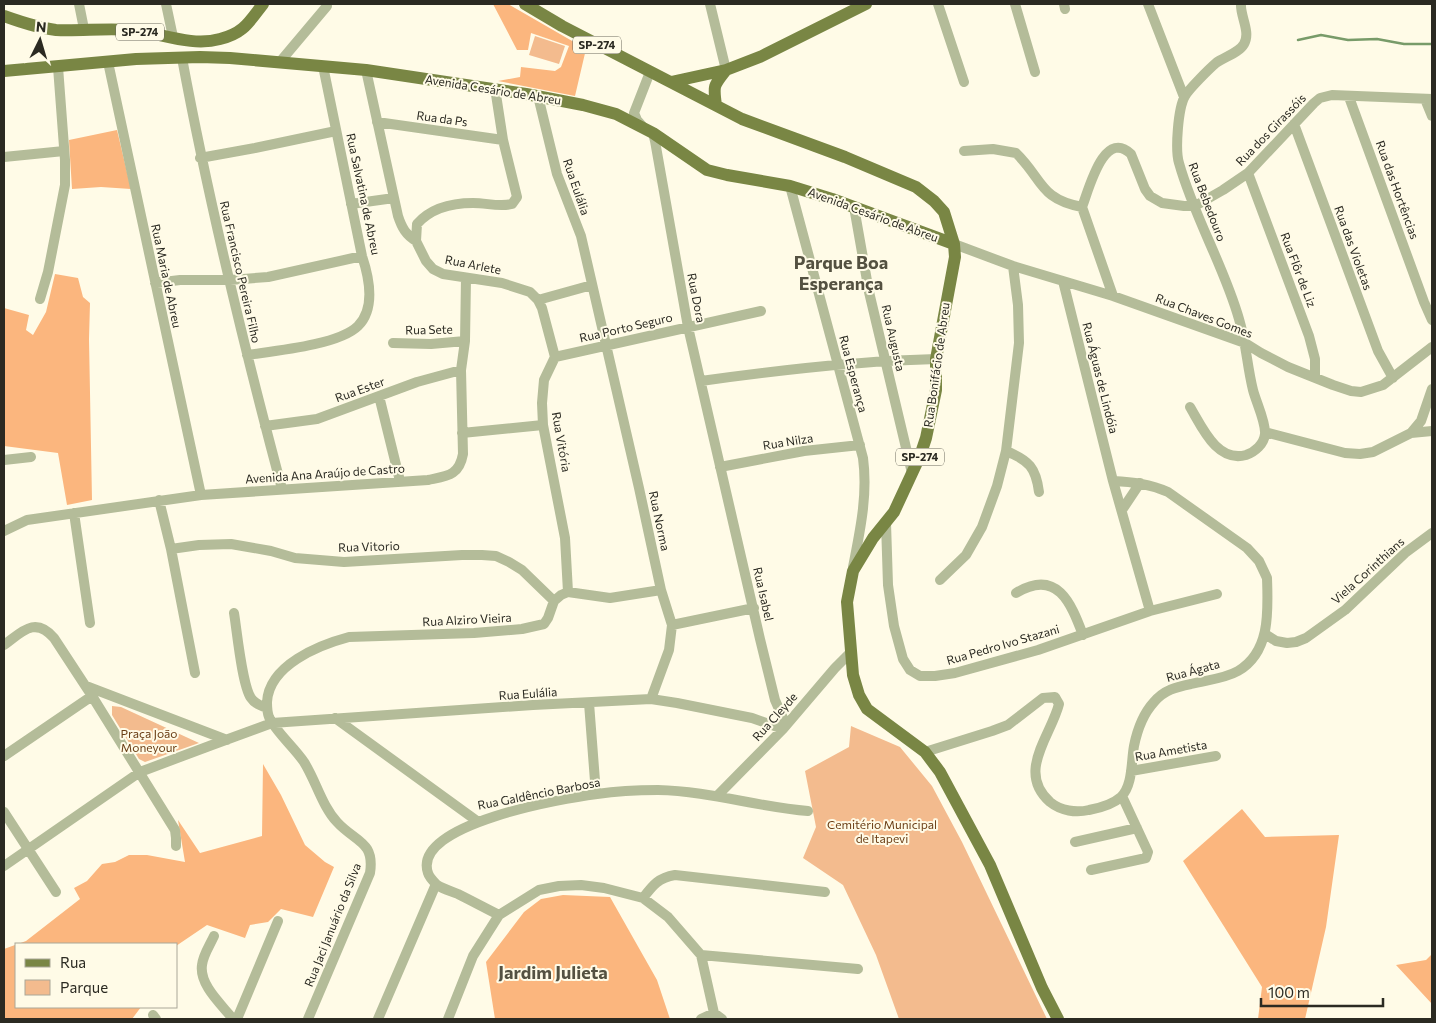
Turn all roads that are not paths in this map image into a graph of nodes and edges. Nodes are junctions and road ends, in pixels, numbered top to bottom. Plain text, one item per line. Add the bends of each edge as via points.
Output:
1 (79, 4) edge
2 (166, 4) edge
3 (263, 4) edge
4 (525, 4) edge
5 (710, 4) edge
6 (866, 4) edge
7 (938, 4) edge
8 (1015, 4) edge
9 (1148, 4) edge
10 (1240, 4) edge
11 (327, 6) dead end
12 (4, 16) edge
13 (84, 29) junction
14 (244, 29) junction
15 (173, 38) junction
16 (182, 58) junction
17 (231, 58) junction
18 (108, 62) junction
19 (279, 63) junction
20 (323, 66) junction
21 (58, 67) junction
22 (366, 70) junction
23 (726, 70) junction
24 (4, 71) edge
25 (650, 72) junction
26 (1035, 72) dead end
27 (672, 82) junction
28 (964, 82) dead end
29 (495, 88) junction
30 (538, 96) junction
31 (1184, 97) junction
32 (1349, 97) junction
33 (1429, 99) edge
34 (716, 104) junction
35 (634, 113) junction
36 (616, 114) junction
37 (1432, 116) edge
38 (377, 122) junction
39 (1294, 124) junction
40 (336, 131) junction
41 (649, 131) junction
42 (503, 140) junction
43 (64, 151) junction
44 (964, 151) dead end
45 (4, 157) edge
46 (200, 158) junction
47 (1248, 173) junction
48 (790, 186) junction
49 (394, 198) junction
50 (352, 204) junction
51 (1195, 206) junction
52 (854, 207) junction
53 (1082, 207) junction
54 (416, 241) junction
55 (954, 244) junction
56 (362, 256) junction
57 (1013, 266) junction
58 (466, 278) junction
59 (230, 280) junction
60 (1063, 281) junction
61 (155, 283) junction
62 (592, 285) junction
63 (1113, 296) junction
64 (40, 299) dead end
65 (538, 300) junction
66 (760, 310) dead end
67 (1432, 320) edge
68 (688, 327) junction
69 (465, 341) junction
70 (393, 343) dead end
71 (1245, 343) junction
72 (606, 346) junction
73 (1432, 347) edge
74 (247, 355) junction
75 (555, 357) junction
76 (936, 359) junction
77 (886, 360) junction
78 (837, 365) junction
79 (462, 370) junction
80 (1316, 377) junction
81 (1393, 378) junction
82 (702, 381) junction
83 (1432, 389) edge
84 (379, 396) junction
85 (1190, 407) dead end
86 (543, 425) junction
87 (265, 426) junction
88 (1432, 431) edge
89 (1265, 432) junction
90 (462, 433) junction
91 (1410, 433) junction
92 (860, 445) junction
93 (1006, 451) junction
94 (31, 457) dead end
95 (4, 460) edge
96 (720, 467) junction
97 (912, 473) junction
98 (400, 481) junction
99 (1113, 481) junction
100 (1140, 483) junction
101 (282, 489) junction
102 (1038, 492) dead end
103 (201, 495) junction
104 (159, 500) junction
105 (1122, 510) junction
106 (74, 513) junction
107 (886, 523) junction
108 (4, 531) edge
109 (1432, 533) edge
110 (171, 549) junction
111 (853, 571) junction
112 (940, 580) dead end
113 (661, 590) junction
114 (568, 592) junction
115 (1016, 593) dead end
116 (1217, 594) dead end
117 (554, 601) junction
118 (754, 608) junction
119 (1150, 611) junction
120 (234, 613) dead end
121 (90, 623) dead end
122 (672, 625) junction
123 (1265, 634) junction
124 (1083, 635) junction
125 (4, 645) edge
126 (850, 653) junction
127 (195, 673) dead end
128 (86, 686) junction
129 (92, 696) junction
130 (651, 699) junction
131 (589, 703) junction
132 (267, 708) junction
133 (335, 718) junction
134 (272, 723) junction
135 (784, 727) junction
136 (227, 740) junction
137 (925, 752) junction
138 (4, 756) edge
139 (1216, 756) dead end
140 (1131, 771) junction
141 (140, 772) junction
142 (596, 794) junction
143 (717, 796) junction
144 (1122, 796) junction
145 (4, 812) edge
146 (808, 812) dead end
147 (477, 821) junction
148 (1137, 828) junction
149 (1075, 842) dead end
150 (176, 846) dead end
151 (29, 849) junction
152 (4, 866) edge
153 (1091, 870) dead end
154 (436, 884) junction
155 (56, 892) dead end
156 (825, 892) dead end
157 (643, 898) junction
158 (499, 915) junction
159 (278, 921) dead end
160 (214, 936) dead end
161 (701, 955) junction
162 (858, 969) dead end
163 (718, 1016) edge
164 (233, 1019) edge
165 (237, 1019) edge
166 (308, 1019) edge
167 (378, 1019) edge
168 (448, 1019) edge
169 (701, 1019) edge
170 (1058, 1019) edge

1 - 13 street
2 - 15 street
3 - 14 main road
4 - 25 main road, SP-274
5 - 23 street
6 - 23 main road via 762,56
7 - 28 street
8 - 26 street
9 - 31 street
10 - 31 street via 1246,32 1244,44 1214,65
11 - 19 street
12 - 13 main road, SP-274 via 56,30
13 - 15 main road, SP-274 via 135,30
14 - 15 main road, SP-274 via 209,41
14 - 17 main road via 228,46 227,53
16 - 17 main road, Avenida Cesário de Abreu
16 - 18 main road, Avenida Cesário de Abreu
16 - 46 street, Rua Francisco Pereira Filho
17 - 19 main road, Avenida Cesário de Abreu
18 - 21 main road, Avenida Cesário de Abreu
18 - 61 street, Rua Maria de Abreu
19 - 20 main road, Avenida Cesário de Abreu
20 - 22 main road, Avenida Cesário de Abreu
20 - 40 street, Rua Salvatina de Abreu
21 - 24 main road, Avenida Cesário de Abreu
21 - 43 street
22 - 29 main road, Avenida Cesário de Abreu
22 - 38 street, Rua Arlete
23 - 27 main road
23 - 34 main road via 715,84
25 - 27 main road, SP-274
25 - 35 street
27 - 34 main road, Rua Bonifácio de Abreu / SP-274
29 - 30 main road, Avenida Cesário de Abreu
29 - 42 street
30 - 36 main road, Avenida Cesário de Abreu
30 - 62 street, Rua Eulália via 557,174 581,236
31 - 51 street, Rua Bebedouro via 1177,153
32 - 33 street, Rua dos Girassóis
32 - 39 street, Rua dos Girassóis via 1320,98
32 - 67 street, Rua das Hortências
33 - 37 street
34 - 55 main road, Rua Bonifácio de Abreu / SP-274 via 742,119 845,156 916,187 944,212
35 - 36 street
35 - 41 street
36 - 41 main road, Avenida Cesário de Abreu
38 - 42 street, Rua da Ps
38 - 49 street, Rua Arlete
39 - 47 street, Rua dos Girassóis
39 - 81 street, Rua das Violetas via 1378,351
40 - 46 street
40 - 50 street, Rua Salvatina de Abreu
41 - 48 main road, Avenida Cesário de Abreu via 708,170
41 - 68 street, Rua Dora
42 - 54 street via 517,197 512,204 473,203 442,207 416,224
43 - 45 street
43 - 64 street via 65,185
44 - 53 street via 993,149 1016,153 1053,197
46 - 59 street, Rua Francisco Pereira Filho
47 - 51 street, Rua dos Girassóis
47 - 80 street, Rua Flôr de Liz via 1309,336
48 - 52 main road, Avenida Cesário de Abreu
48 - 78 street, Rua Esperança
49 - 50 street
49 - 54 street, Rua Arlete via 402,228
50 - 56 street, Rua Salvatina de Abreu
51 - 53 street via 1173,206 1156,200 1146,190 1131,154 1120,147 1107,152 1100,162
51 - 71 street, Rua Bebedouro via 1231,296
52 - 55 main road, Avenida Cesário de Abreu
52 - 77 street, Rua Augusta via 869,292
53 - 63 street
54 - 58 street, Rua Arlete via 433,269
55 - 57 street, Rua Chaves Gomes
55 - 76 main road, Rua Bonifácio de Abreu / SP-274 via 955,257
56 - 59 street via 284,274
56 - 74 street, Rua Salvatina de Abreu via 370,291 365,316 358,326 326,341
57 - 60 street, Rua Chaves Gomes
57 - 93 street via 1020,343
58 - 65 street, Rua Arlete via 502,283 530,292
58 - 69 street, Avenida Ana Araújo de Castro
59 - 61 street
59 - 74 street, Rua Francisco Pereira Filho
60 - 63 street, Rua Chaves Gomes
60 - 99 street, Rua Águas de Lindóia
61 - 103 street, Rua Maria de Abreu
62 - 65 street
62 - 72 street, Rua Eulália
63 - 71 street, Rua Chaves Gomes
65 - 75 street via 548,324
66 - 68 street, Rua Porto Seguro
68 - 72 street, Rua Porto Seguro
68 - 82 street, Rua Dora
69 - 70 street, Rua Sete
69 - 79 street, Avenida Ana Araújo de Castro
71 - 80 street, Rua Chaves Gomes via 1272,359
71 - 89 street, Rua Bebedouro
72 - 75 street, Rua Porto Seguro
72 - 113 street, Rua Norma
73 - 81 street, Rua Chaves Gomes
74 - 87 street, Rua Francisco Pereira Filho
75 - 86 street, Rua Vitória via 544,380
76 - 77 street
76 - 97 main road, Rua Bonifácio de Abreu / SP-274 via 936,390 931,418
77 - 78 street
77 - 97 street, Rua Augusta
78 - 82 street
78 - 92 street, Rua Esperança
79 - 84 street, Rua Ester
79 - 90 street, Avenida Ana Araújo de Castro
80 - 81 street, Rua Chaves Gomes via 1361,392
82 - 96 street, Rua Dora
83 - 91 street via 1421,421
84 - 87 street, Rua Ester via 317,418
84 - 98 street
85 - 89 street via 1206,434 1226,454 1241,456 1255,451 1264,440
86 - 90 street
86 - 114 street, Rua Vitória via 565,538
87 - 101 street, Rua Francisco Pereira Filho
88 - 91 street
89 - 91 street via 1360,454 1373,452
90 - 98 street, Avenida Ana Araújo de Castro via 463,454 458,470 440,478
92 - 96 street, Rua Nilza via 804,451
92 - 111 street, Rua Esperança via 865,491
93 - 102 street via 1028,463 1034,471
93 - 112 street via 997,486 978,535 966,555
94 - 95 street
96 - 118 street, Rua Isabel
97 - 107 main road, Rua Bonifácio de Abreu / SP-274
98 - 101 street, Avenida Ana Araújo de Castro
99 - 100 street
99 - 105 street, Rua Águas de Lindóia
100 - 105 street
100 - 123 street via 1168,492 1254,553 1267,578
101 - 103 street, Avenida Ana Araújo de Castro
103 - 104 street, Avenida Ana Araújo de Castro
104 - 106 street, Avenida Ana Araújo de Castro
104 - 110 street
105 - 119 street, Rua Águas de Lindóia
106 - 108 street, Avenida Ana Araújo de Castro via 27,520
106 - 121 street
107 - 111 main road, Rua Bonifácio de Abreu / SP-274
107 - 124 street, Rua Pedro Ivo Stazani via 888,585 896,635 903,659 910,670 920,676 955,673
109 - 123 street, Viela Corinthians via 1405,553 1361,597 1306,638 1296,642 1276,641
110 - 117 street, Rua Vitorio via 231,544 295,558 344,562 496,556 522,570
110 - 127 street
111 - 126 main road, Rua Bonifácio de Abreu / SP-274 via 847,602
113 - 114 street via 610,598
113 - 122 street, Rua Norma
114 - 117 street
115 - 124 street via 1041,585 1059,591 1073,610
116 - 119 street, Rua Pedro Ivo Stazani
117 - 132 street, Rua Alziro Vieira via 544,624 522,629 349,637 332,641 313,650 275,678 270,687
118 - 122 street
118 - 135 street, Rua Isabel
119 - 124 street, Rua Pedro Ivo Stazani
120 - 132 street via 249,694 256,704
122 - 130 street, Rua Norma via 669,650
123 - 140 street, Rua Ágata via 1259,650 1238,671 1162,694 1149,708 1139,728
125 - 128 street via 26,630 42,627
126 - 135 street, Rua Cleyde
126 - 137 main road, SP-274 via 853,675 867,708
128 - 129 street
128 - 136 street
129 - 138 street
129 - 141 street
130 - 131 street, Rua Eulália
130 - 135 street, Rua Eulália
131 - 133 street, Rua Eulália
131 - 142 street
132 - 134 street
133 - 134 street, Rua Eulália
133 - 147 street, Rua Galdêncio Barbosa
134 - 136 street, Rua Eulália
134 - 166 street, Rua Jaci Januário da Silva via 296,751 337,822 359,840 371,856 370,873
135 - 143 street, Rua Cleyde
136 - 141 street, Rua Eulália
137 - 144 street via 992,732 1043,698 1055,697 1060,704 1058,712 1035,767 1040,790 1055,806 1075,811 1098,809
137 - 170 main road, SP-274 via 951,790 990,865
139 - 140 street, Rua Ametista
140 - 144 street, Rua Ágata
141 - 150 street via 175,830
141 - 151 street, Rua Eulália
142 - 143 street, Rua Galdêncio Barbosa via 676,790
142 - 147 street, Rua Galdêncio Barbosa
143 - 146 street, Rua Galdêncio Barbosa
144 - 148 street
145 - 151 street
147 - 154 street via 439,842 431,851 426,862 428,874
148 - 149 street
148 - 153 street via 1148,852 1146,858
151 - 152 street, Rua Eulália
151 - 155 street
154 - 158 street
154 - 167 street
156 - 157 street via 674,874 654,883
157 - 158 street via 604,888 559,886 539,890
157 - 161 street via 668,917
158 - 168 street via 473,956
159 - 165 street
160 - 164 street via 202,966 202,976
161 - 162 street
161 - 163 street
163 - 169 street

